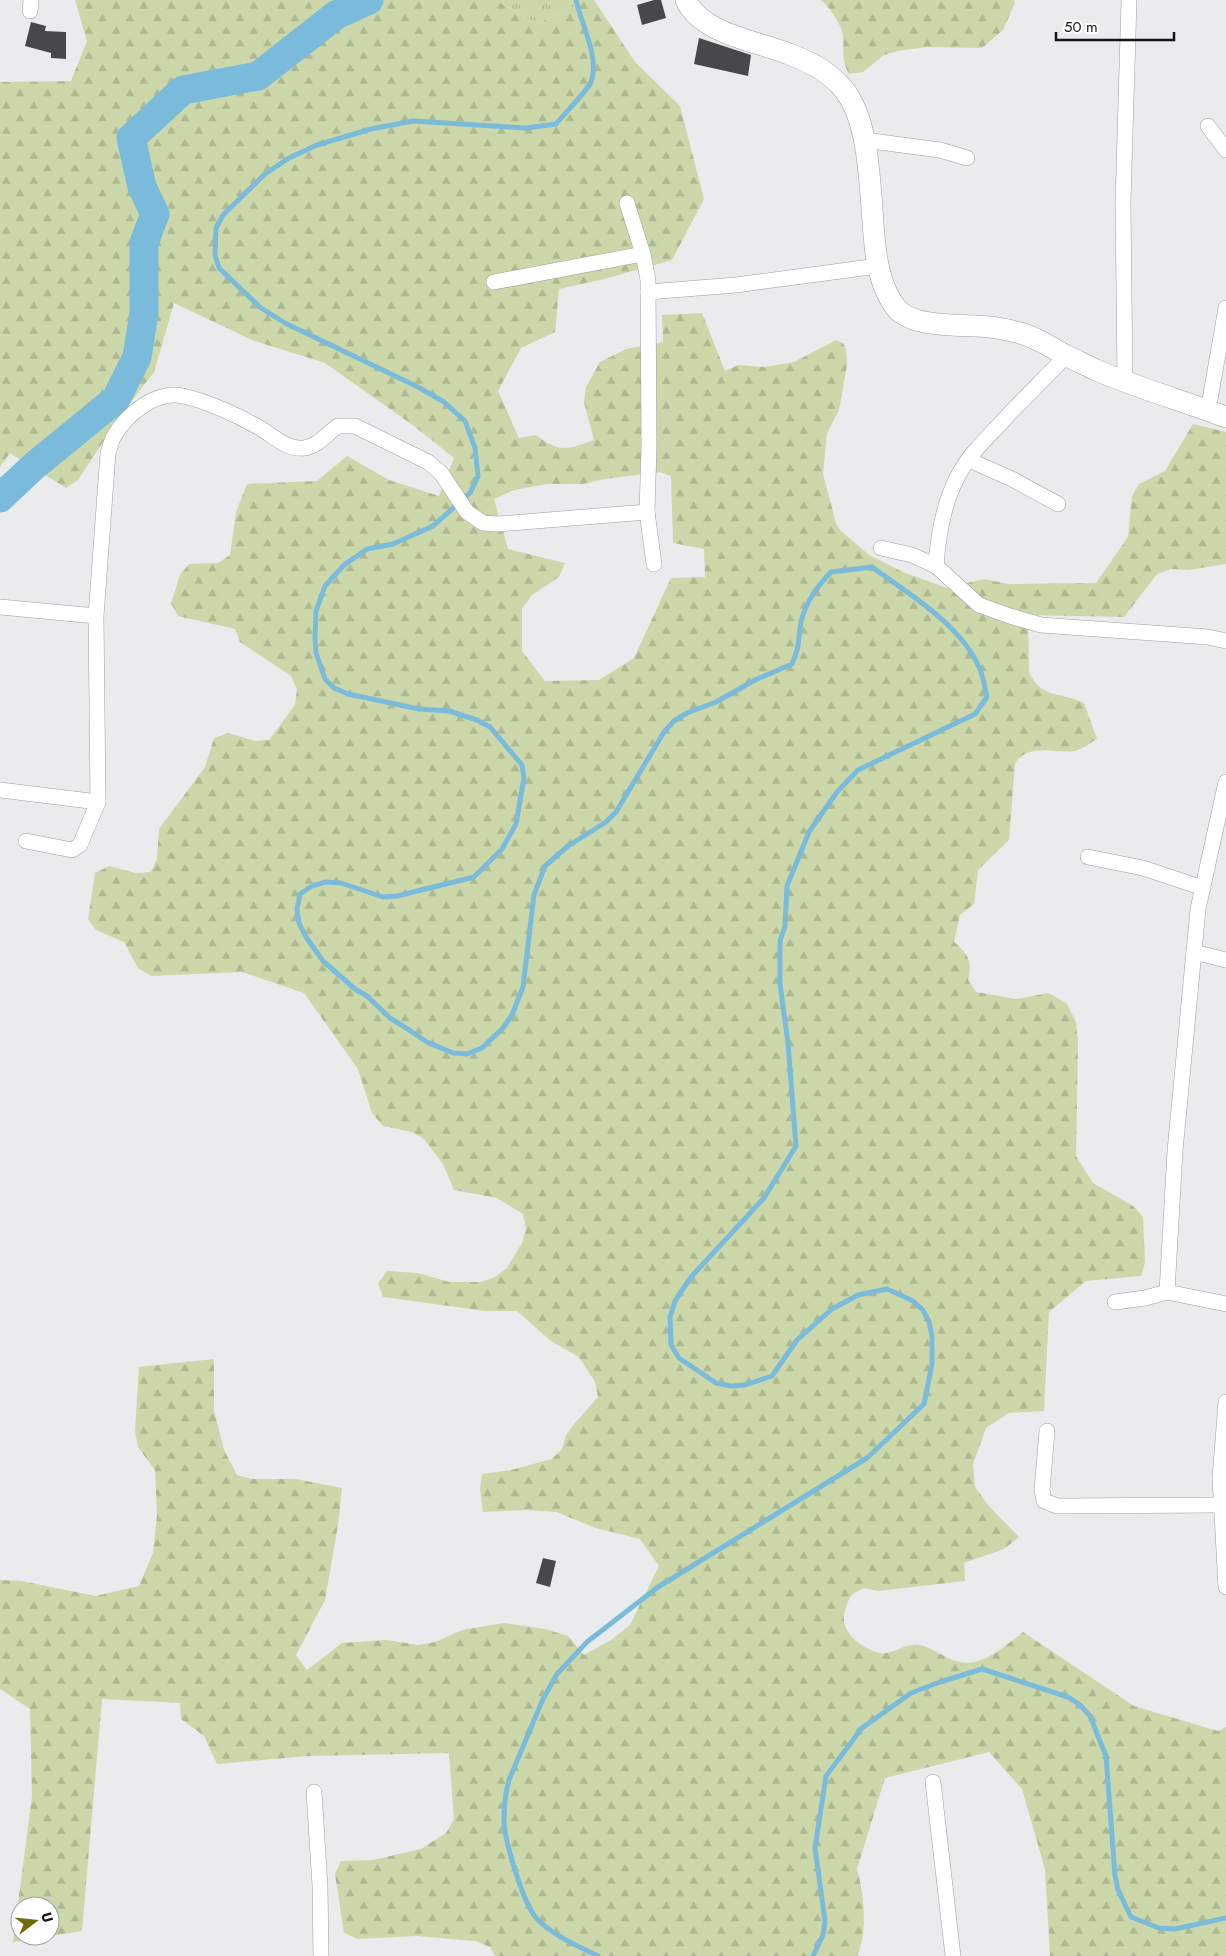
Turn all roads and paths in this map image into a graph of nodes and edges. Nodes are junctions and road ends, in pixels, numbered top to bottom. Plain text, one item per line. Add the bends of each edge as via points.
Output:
1 (686, 0) edge
2 (1129, 0) edge
3 (1208, 126) dead end
4 (864, 140) junction
5 (1226, 150) edge
6 (967, 158) dead end
7 (627, 203) dead end
8 (643, 254) junction
9 (878, 266) junction
10 (494, 282) dead end
11 (648, 292) junction
12 (1226, 308) edge
13 (1066, 356) junction
14 (1125, 381) junction
15 (1217, 414) edge
16 (969, 460) junction
17 (1058, 504) dead end
18 (647, 512) junction
19 (880, 548) dead end
20 (654, 564) dead end
21 (936, 566) junction
22 (0, 607) edge
23 (96, 616) junction
24 (1226, 640) edge
25 (1226, 782) edge
26 (0, 790) edge
27 (98, 802) junction
28 (26, 841) dead end
29 (1088, 857) dead end
30 (1203, 888) junction
31 (1194, 952) junction
32 (1226, 960) edge
33 (1167, 1292) junction
34 (1115, 1302) dead end
35 (1226, 1304) edge
36 (1226, 1402) edge
37 (1047, 1431) dead end
38 (1221, 1506) junction
39 (1226, 1587) edge
40 (933, 1782) dead end
41 (314, 1792) dead end
42 (321, 1956) edge
43 (954, 1956) edge

1 - 4 main road via 698,16 717,28 790,54 826,72 853,102
2 - 14 street via 1123,202
3 - 5 street
4 - 6 street via 940,150
4 - 9 main road
7 - 8 street
8 - 10 street
8 - 11 street
9 - 11 street via 736,285
9 - 13 main road via 887,292 906,315 930,323 990,327 1020,333
11 - 18 street
12 - 15 street
13 - 14 main road
13 - 16 street
14 - 15 main road
16 - 17 street
16 - 21 street via 949,497 938,540
18 - 20 street
18 - 23 street via 482,523 467,512 441,472 428,462 355,426 338,426 313,445 294,447 212,406 182,395 166,396 134,412 114,436 108,453
19 - 21 street via 912,555
21 - 24 street via 979,605 1040,625
22 - 23 street
23 - 27 street
25 - 30 street
26 - 27 street
27 - 28 street via 80,845 72,850
29 - 30 street via 1143,868
30 - 31 street
31 - 32 street
31 - 33 street via 1175,1151
33 - 34 street
33 - 35 street
36 - 38 street
37 - 38 street via 1042,1490 1044,1502 1056,1506
38 - 39 street
40 - 43 street
41 - 42 street

